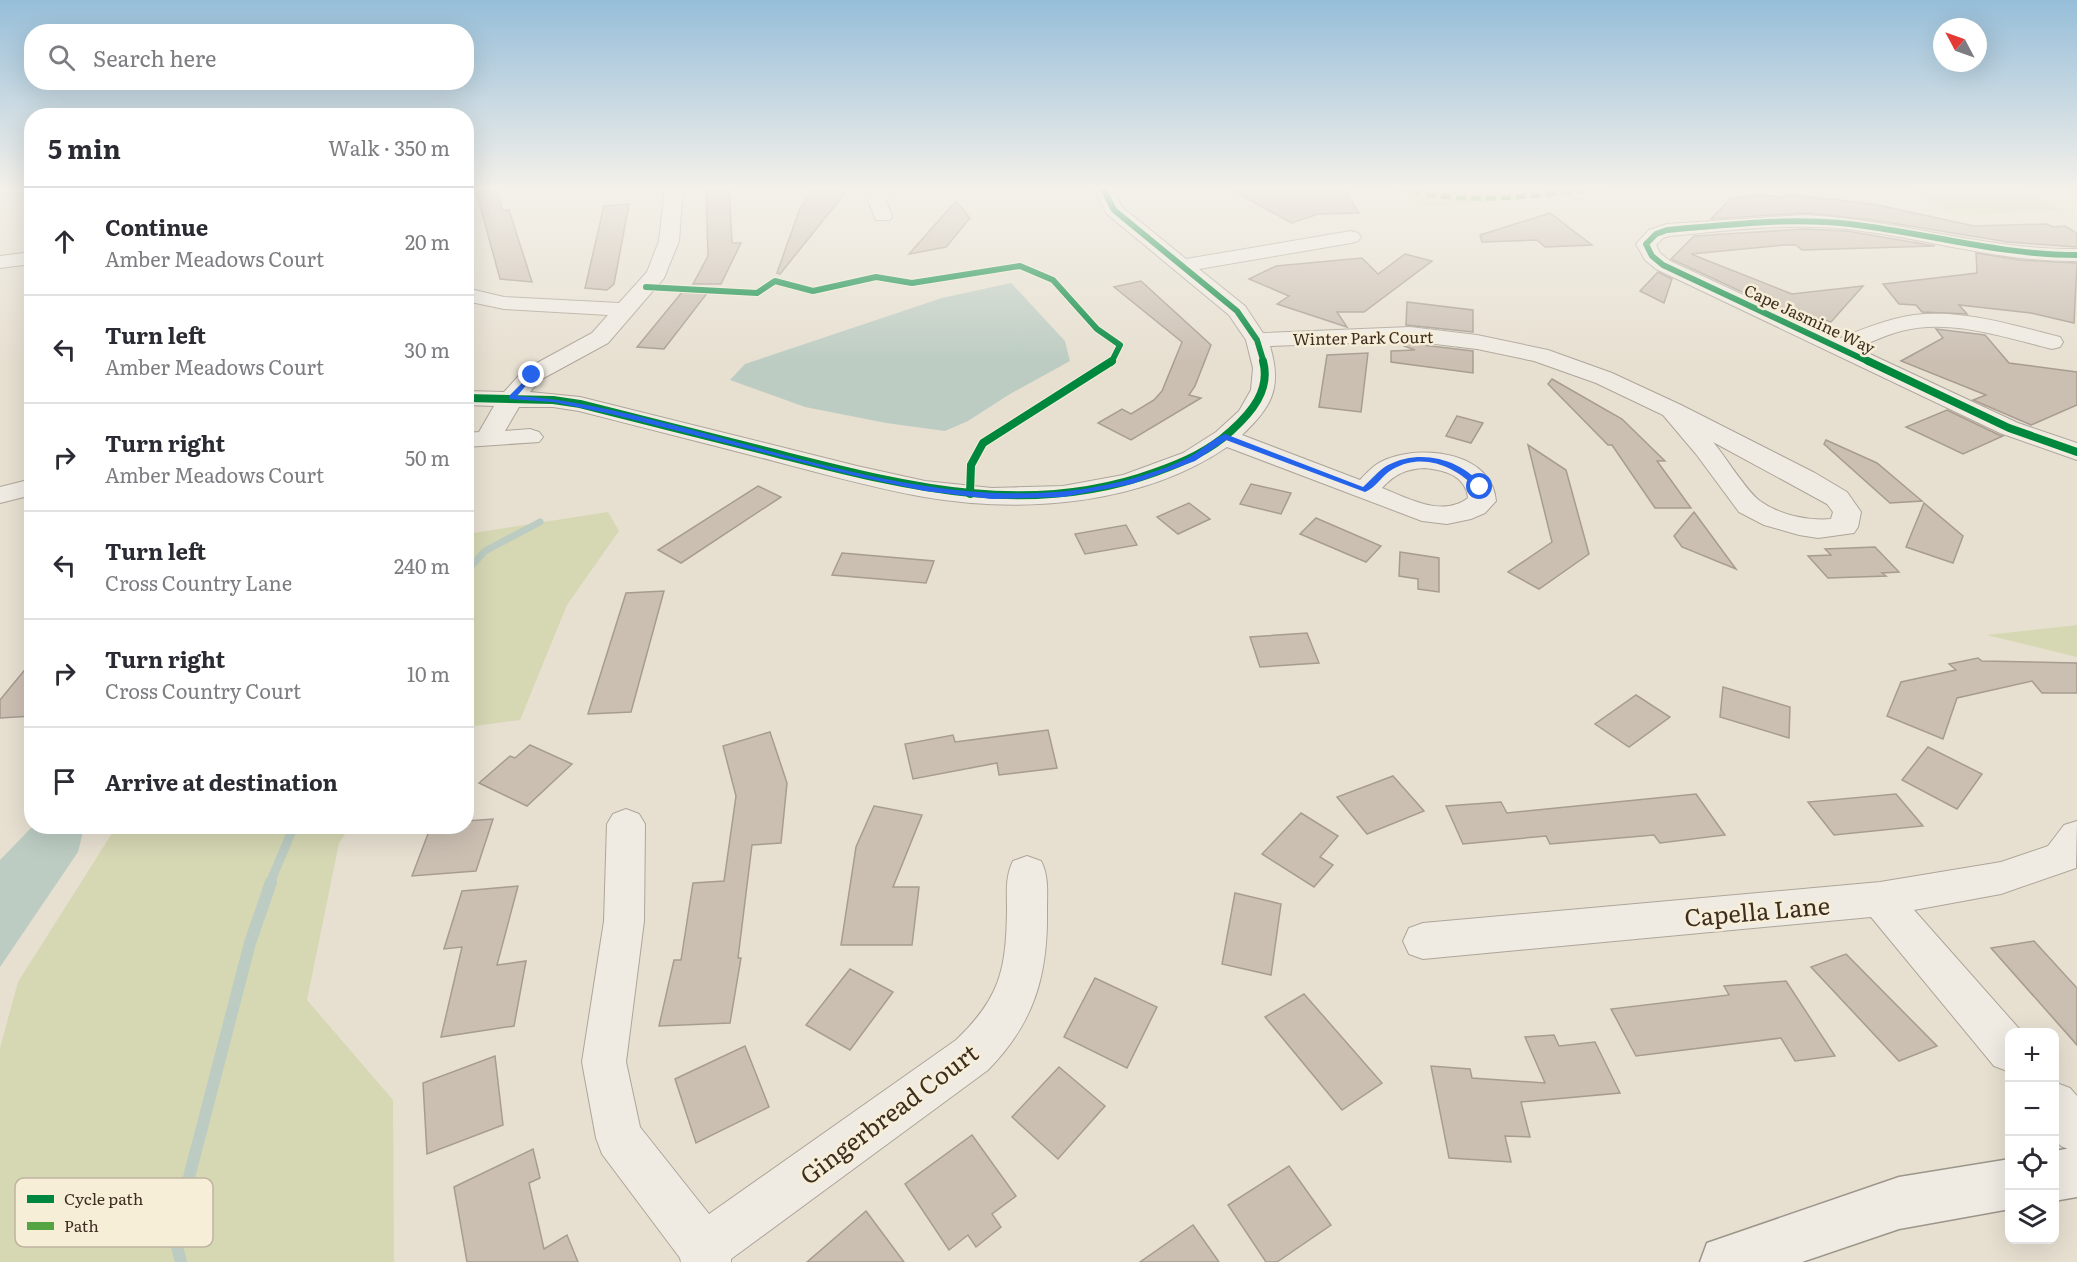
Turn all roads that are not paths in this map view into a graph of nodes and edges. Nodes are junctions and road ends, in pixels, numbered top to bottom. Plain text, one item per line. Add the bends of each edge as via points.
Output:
1 (667, 246) edge
2 (1158, 246) edge
3 (1299, 246) edge
4 (1647, 246) edge
5 (1963, 246) edge
6 (2077, 255) edge
7 (24, 259) edge
8 (0, 262) edge
9 (1182, 266) junction
10 (474, 297) edge
11 (626, 310) junction
12 (1257, 340) junction
13 (2052, 342) dead end
14 (1836, 348) junction
15 (474, 398) edge
16 (511, 398) junction
17 (1672, 410) junction
18 (530, 436) dead end
19 (1225, 437) junction
20 (477, 439) edge
21 (2077, 452) edge
22 (24, 489) edge
23 (1365, 490) dead end
24 (0, 495) edge
25 (626, 825) dead end
26 (2077, 836) edge
27 (1027, 872) dead end
28 (1880, 899) junction
29 (1423, 941) dead end
30 (2005, 1045) edge
31 (2059, 1109) edge
32 (2077, 1130) edge
33 (2077, 1172) edge
34 (2059, 1175) edge
35 (2005, 1185) edge
36 (705, 1255) edge
37 (1726, 1262) edge

1 - 11 street via 657,274
2 - 9 street
3 - 9 street
4 - 14 street, Cape Jasmine Way via 1663,265
5 - 6 street, Cape Jasmine Way via 2028,255
7 - 8 street
9 - 12 street via 1237,311
10 - 11 street via 504,303
11 - 16 street via 600,338 532,375
12 - 17 street, Winter Park Court via 1410,334 1485,343 1568,364
12 - 19 street via 1265,368 1263,390 1249,415
13 - 14 street via 1998,327 1917,322
14 - 21 street, Cape Jasmine Way via 2009,428
15 - 16 street
16 - 19 street via 580,405 856,474 925,489 992,496 1063,494 1129,482 1192,459
16 - 20 street
17 - 17 street, Winter Park Court via 1749,506 1799,526 1844,527 1847,512 1837,498
18 - 20 street
19 - 23 street
22 - 24 street
25 - 36 street via 624,921 604,1062 619,1138
26 - 28 street, Capella Lane via 2062,857 2001,878
27 - 36 street, Gingerbread Court via 1026,962 1016,996 1000,1024 972,1054
28 - 29 street, Capella Lane
28 - 30 street
31 - 32 street
33 - 34 street
35 - 37 street via 1899,1203

